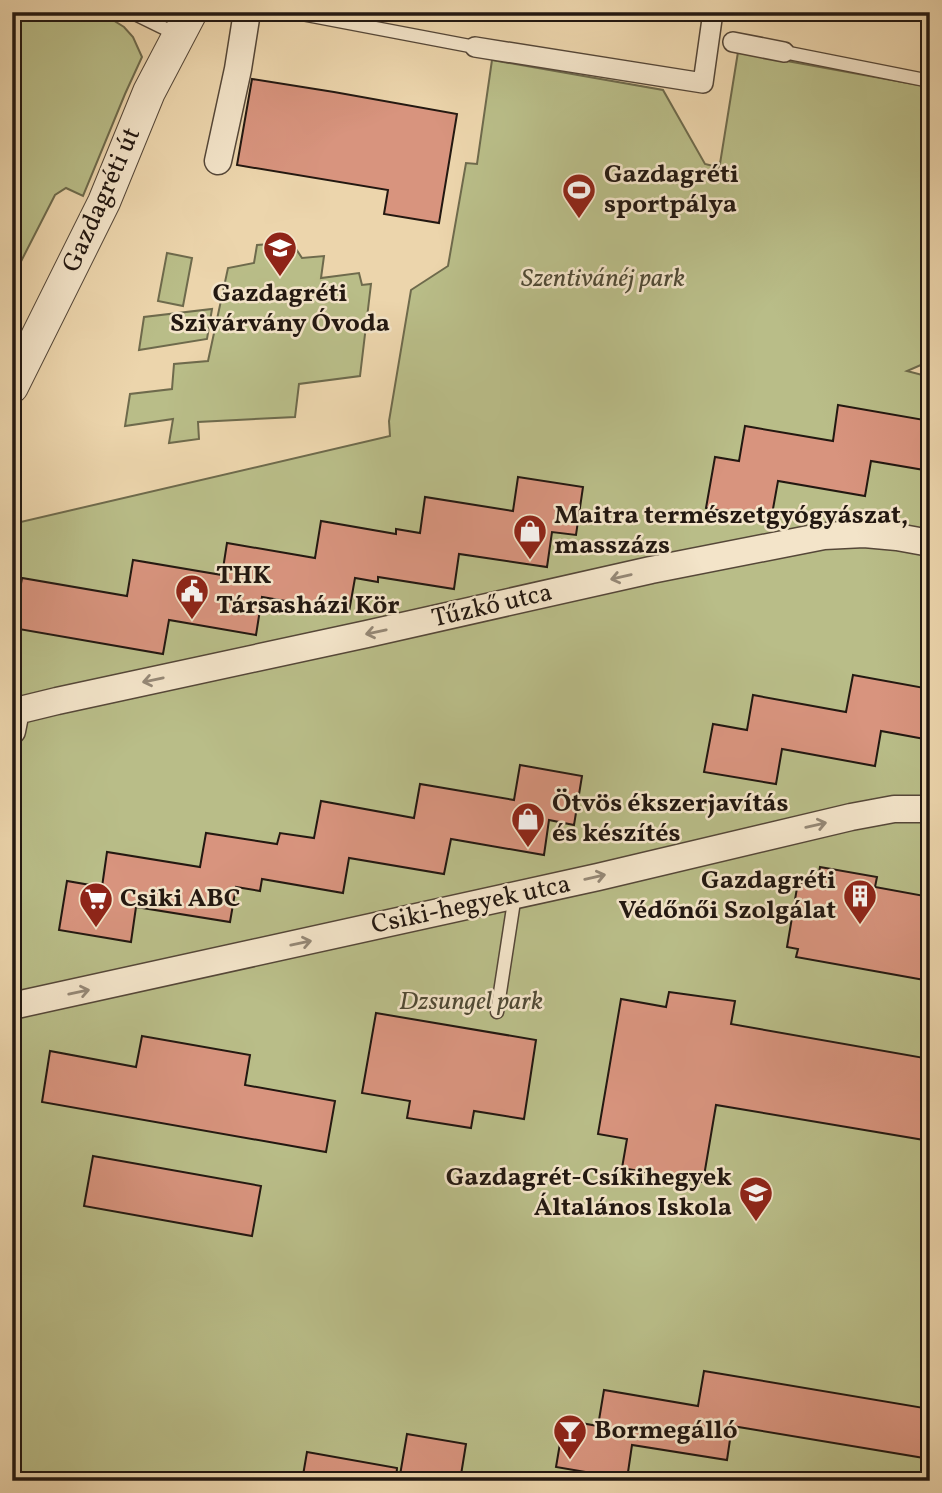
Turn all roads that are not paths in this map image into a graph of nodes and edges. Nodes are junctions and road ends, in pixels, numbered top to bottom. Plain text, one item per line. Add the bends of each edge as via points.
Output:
1 (131, 12) edge
2 (247, 12) edge
3 (291, 12) edge
4 (713, 12) edge
5 (921, 12) edge
6 (930, 13) edge
7 (185, 24) edge
8 (733, 42) dead end
9 (475, 47) joint
10 (784, 52) joint
11 (930, 81) edge
12 (218, 161) dead end
13 (12, 387) edge
14 (930, 542) edge
15 (14, 721) edge
16 (930, 809) edge
17 (515, 895) junction
18 (12, 1006) edge
19 (497, 1012) dead end

1 - 7 lane
2 - 12 street
3 - 9 lane
4 - 9 street via 702,83
5 - 6 lane
7 - 13 street, Gazdagréti út
8 - 10 street
10 - 11 lane
14 -> 15 street, Tűzkő utca via 864,534 824,536 57,701
17 -> 16 street, Csiki-hegyek utca via 851,817 894,809
18 -> 17 street, Csiki-hegyek utca
17 - 19 lane

